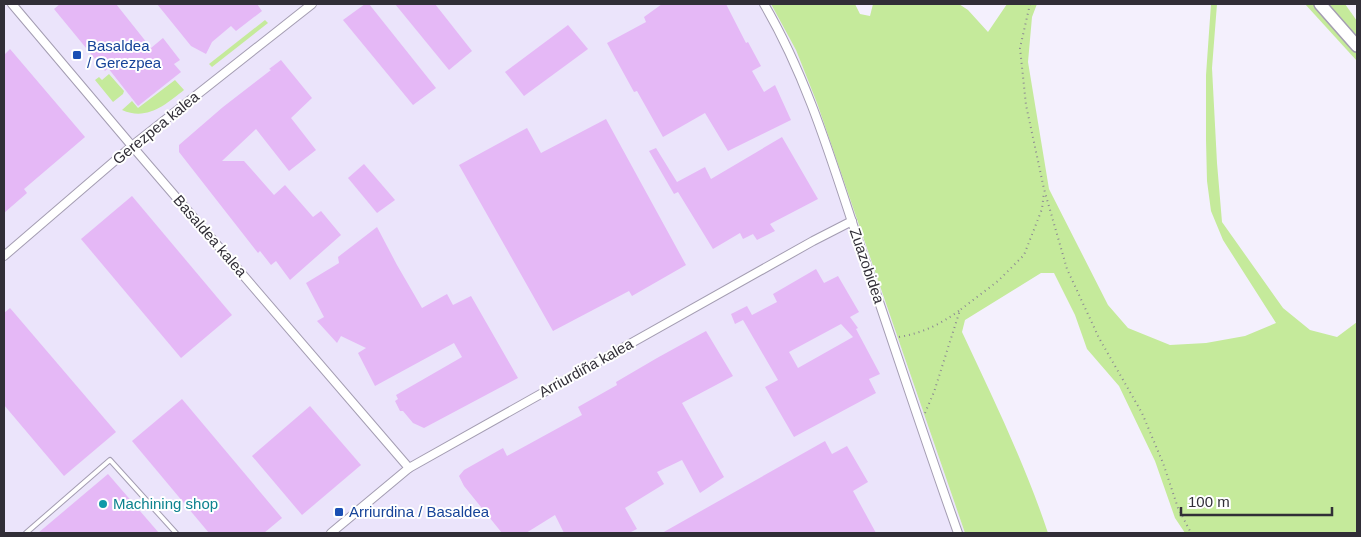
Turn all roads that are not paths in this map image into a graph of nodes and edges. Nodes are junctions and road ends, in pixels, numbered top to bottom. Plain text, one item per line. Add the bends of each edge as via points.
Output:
1 (12, 4) edge
2 (312, 4) edge
3 (764, 4) edge
4 (1320, 4) edge
5 (1357, 46) edge
6 (132, 146) junction
7 (852, 221) junction
8 (4, 256) edge
9 (409, 468) junction
10 (26, 533) edge
11 (176, 533) edge
12 (331, 533) edge
13 (958, 533) edge

1 - 6 street, Basaldea kalea
2 - 6 street, Gerezpea kalea
3 - 7 street, Zuazobidea via 809,99
4 - 5 street
6 - 8 street, Gerezpea kalea
6 - 9 street, Basaldea kalea
7 - 9 street, Arriurdiña kalea
7 - 13 street, Zuazobidea
9 - 12 street, Arriurdiña kalea
10 - 11 lane via 110,460

